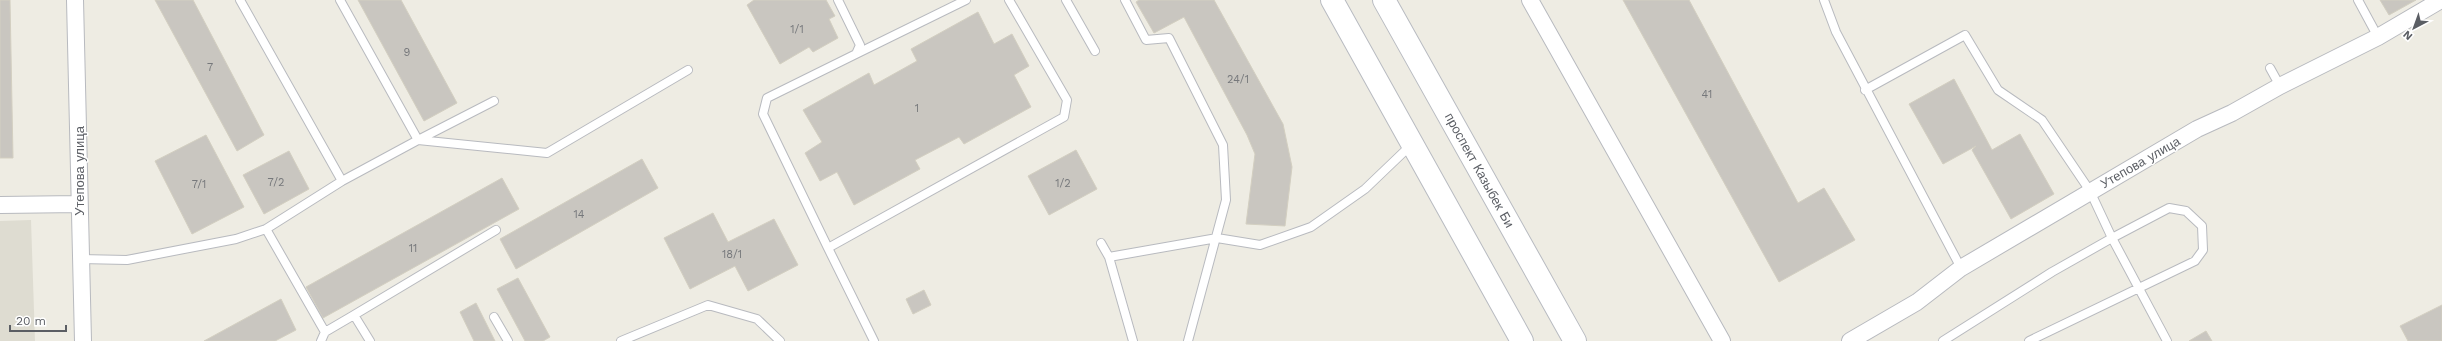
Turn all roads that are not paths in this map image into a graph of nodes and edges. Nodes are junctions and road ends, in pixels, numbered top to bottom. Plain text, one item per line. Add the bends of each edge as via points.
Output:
1 (75, 0) edge
2 (240, 0) edge
3 (340, 0) edge
4 (838, 0) edge
5 (966, 0) edge
6 (1009, 0) edge
7 (1066, 0) edge
8 (1126, 0) edge
9 (1332, 0) edge
10 (1384, 0) edge
11 (1530, 0) edge
12 (1824, 0) edge
13 (2358, 0) edge
14 (2441, 0) edge
15 (2378, 37) junction
16 (1095, 51) dead end
17 (856, 54) junction
18 (2270, 68) dead end
19 (688, 70) dead end
20 (2280, 86) junction
21 (1865, 90) junction
22 (494, 101) dead end
23 (418, 140) junction
24 (1412, 144) junction
25 (342, 181) junction
26 (2090, 191) junction
27 (79, 204) junction
28 (0, 205) edge
29 (266, 229) junction
30 (496, 230) dead end
31 (1217, 238) junction
32 (2112, 238) junction
33 (1102, 243) dead end
34 (828, 248) junction
35 (1109, 257) junction
36 (80, 259) junction
37 (1961, 268) junction
38 (2137, 287) junction
39 (354, 315) junction
40 (494, 317) dead end
41 (325, 332) junction
42 (83, 341) edge
43 (321, 341) edge
44 (370, 341) edge
45 (508, 341) edge
46 (621, 341) edge
47 (780, 341) edge
48 (874, 341) edge
49 (1133, 341) edge
50 (1188, 341) edge
51 (1522, 341) edge
52 (1575, 341) edge
53 (1722, 341) edge
54 (1850, 341) edge
55 (1944, 341) edge
56 (2029, 341) edge
57 (2167, 341) edge

1 - 27 street, Утепова улица
2 - 25 lane
3 - 23 lane
4 - 17 lane via 860,45
5 - 17 lane
6 - 34 lane via 1067,100 1064,117
7 - 16 lane
8 - 31 lane via 1146,40 1169,38 1223,145 1226,200
9 - 24 street
10 - 52 street, проспект Казыбек Би
11 - 53 street
12 - 21 lane via 1836,32
13 - 15 lane
14 - 15 street, Утепова улица
15 - 20 street, Утепова улица
17 - 34 lane via 767,98 763,114
18 - 20 lane
19 - 23 lane via 547,153
20 - 26 street, Утепова улица via 2232,114 2197,129
21 - 26 lane via 1965,35 1998,90 2042,120
21 - 37 lane
22 - 23 lane
23 - 25 lane
24 - 31 lane via 1364,189 1311,227 1260,245
24 - 51 street
25 - 29 lane
26 - 32 lane
26 - 37 street, Утепова улица
27 - 28 street
27 - 36 street, Утепова улица
29 - 36 lane via 236,239 127,260
29 - 41 lane
30 - 39 lane
31 - 35 lane
31 - 50 lane
32 - 38 lane
32 - 38 lane via 2169,208 2186,211 2202,226 2204,250 2195,261
32 - 55 lane via 2052,272
33 - 35 lane
34 - 48 lane
35 - 49 lane
36 - 42 street, Утепова улица
37 - 54 street, Утепова улица via 1918,302
38 - 56 lane
38 - 57 lane
39 - 41 lane
39 - 44 lane
40 - 45 lane
41 - 43 lane
46 - 47 lane via 708,305 757,319

